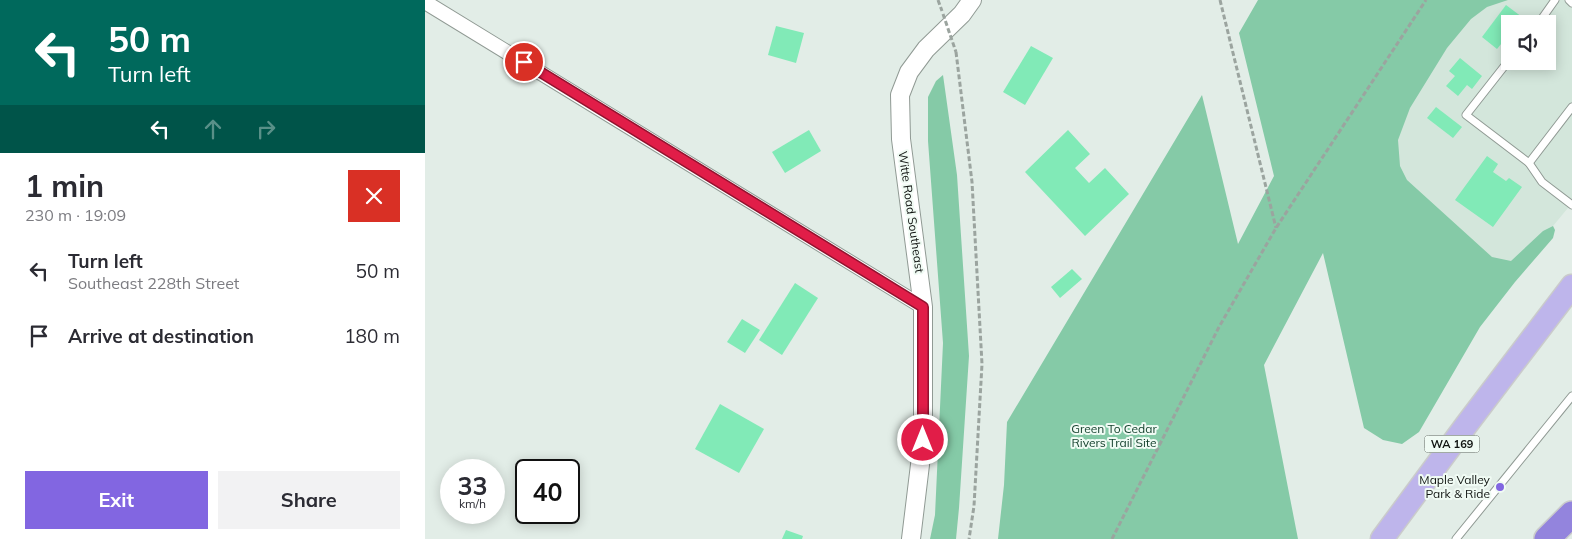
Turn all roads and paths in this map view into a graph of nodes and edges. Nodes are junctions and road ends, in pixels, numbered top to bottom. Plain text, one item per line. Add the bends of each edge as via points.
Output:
1 (937, 0) edge
2 (971, 0) edge
3 (1220, 0) edge
4 (1426, 0) edge
5 (1555, 0) edge
6 (1569, 0) edge
7 (425, 2) edge
8 (1572, 3) edge
9 (1544, 15) edge
10 (1501, 70) edge
11 (1572, 107) edge
12 (1529, 162) junction
13 (1572, 205) edge
14 (1277, 228) junction
15 (1572, 286) edge
16 (923, 307) junction
17 (1572, 396) edge
18 (1572, 514) edge
19 (911, 539) edge
20 (969, 539) edge
21 (1112, 539) edge
22 (1382, 539) edge
23 (1456, 539) edge
24 (1547, 539) edge

1 - 20 path, bridge via 956,52 973,182 982,364 974,506
2 - 16 street, Witte Road Southeast via 962,14 926,49 909,72 900,95 901,140
3 - 14 path
4 - 14 path
5 - 9 lane
6 - 8 lane
7 - 16 street
10 - 12 lane via 1466,115
11 - 12 lane
12 - 13 lane via 1542,182
14 - 21 path via 1219,327
15 - 22 main road, WA 169
16 - 19 street, Witte Road Southeast via 923,440
17 - 23 lane
18 - 24 highway

